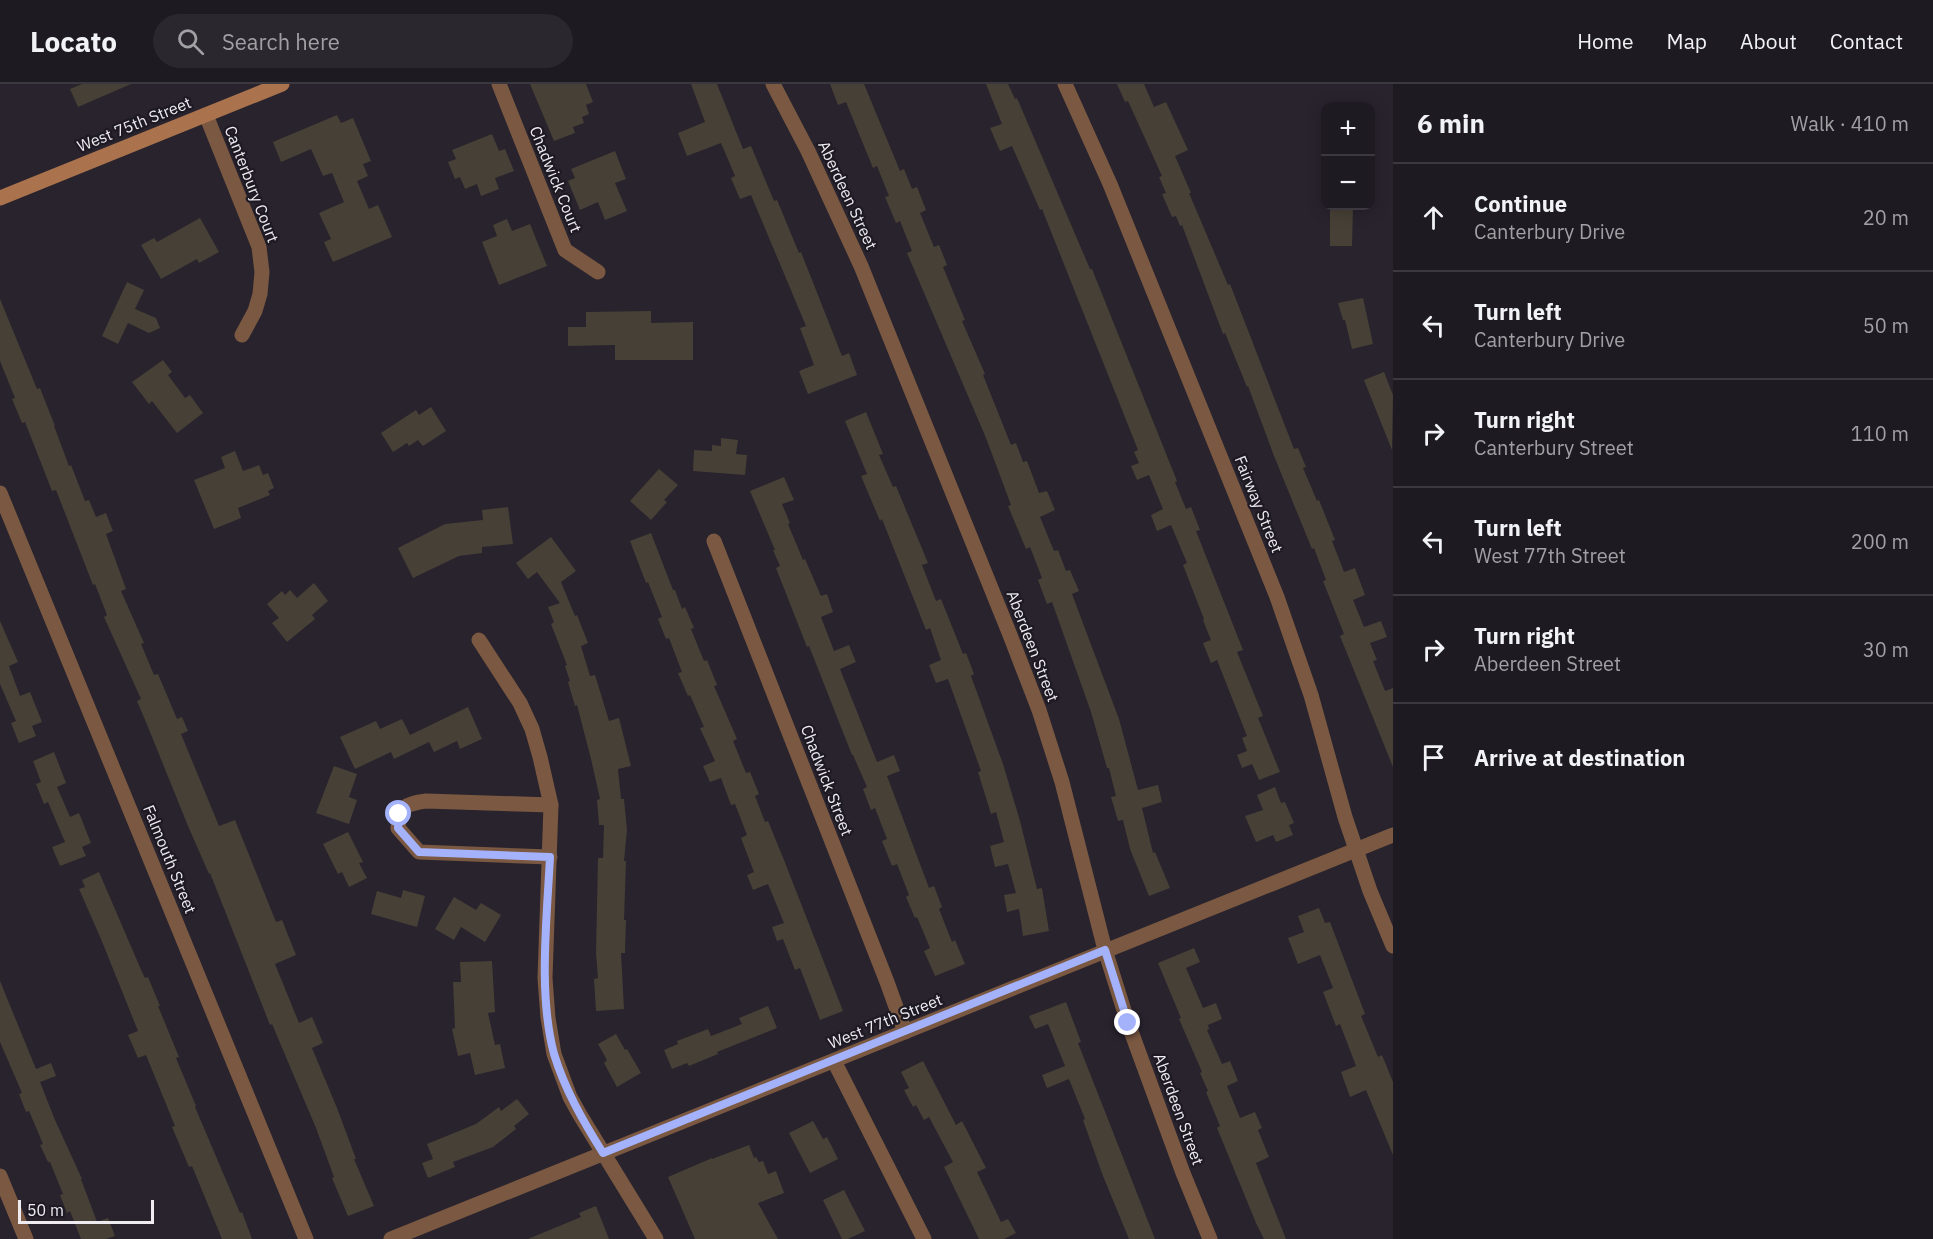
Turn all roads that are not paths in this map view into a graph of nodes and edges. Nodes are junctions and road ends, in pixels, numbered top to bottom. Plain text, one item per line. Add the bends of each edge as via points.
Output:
1 (282, 84) edge
2 (499, 84) edge
3 (773, 84) edge
4 (1065, 84) edge
5 (206, 115) junction
6 (0, 198) edge
7 (598, 273) dead end
8 (242, 334) dead end
9 (0, 493) edge
10 (714, 541) dead end
11 (479, 640) dead end
12 (551, 805) junction
13 (1393, 835) edge
14 (1357, 850) junction
15 (550, 857) junction
16 (1393, 946) edge
17 (1105, 950) junction
18 (905, 1032) junction
19 (834, 1061) junction
20 (603, 1153) junction
21 (0, 1176) edge
22 (26, 1239) edge
23 (306, 1239) edge
24 (391, 1239) edge
25 (656, 1239) edge
26 (924, 1239) edge
27 (1210, 1239) edge

1 - 5 main road, West 75th Street
2 - 7 street, Chadwick Court via 565,250
3 - 17 street, Aberdeen Street via 861,266 1039,710 1062,782
4 - 14 street, Fairway Street via 1110,184 1277,597
5 - 6 main road, West 75th Street
5 - 8 street, Canterbury Court via 259,247 260,294
9 - 23 street, Falmouth Street
10 - 18 street, Chadwick Street
11 - 12 street via 528,720
12 - 15 street
12 - 15 street via 410,803 399,814 398,828 419,852
13 - 14 street, West 77th Street
14 - 16 street, Fairway Street
14 - 17 street, West 77th Street
15 - 20 street via 545,978 554,1054 570,1097
17 - 18 street, West 77th Street
17 - 27 street, Aberdeen Street via 1128,1023
18 - 19 street, West 77th Street
19 - 20 street, West 77th Street
19 - 26 street
20 - 24 street, West 77th Street
20 - 25 street
21 - 22 street

